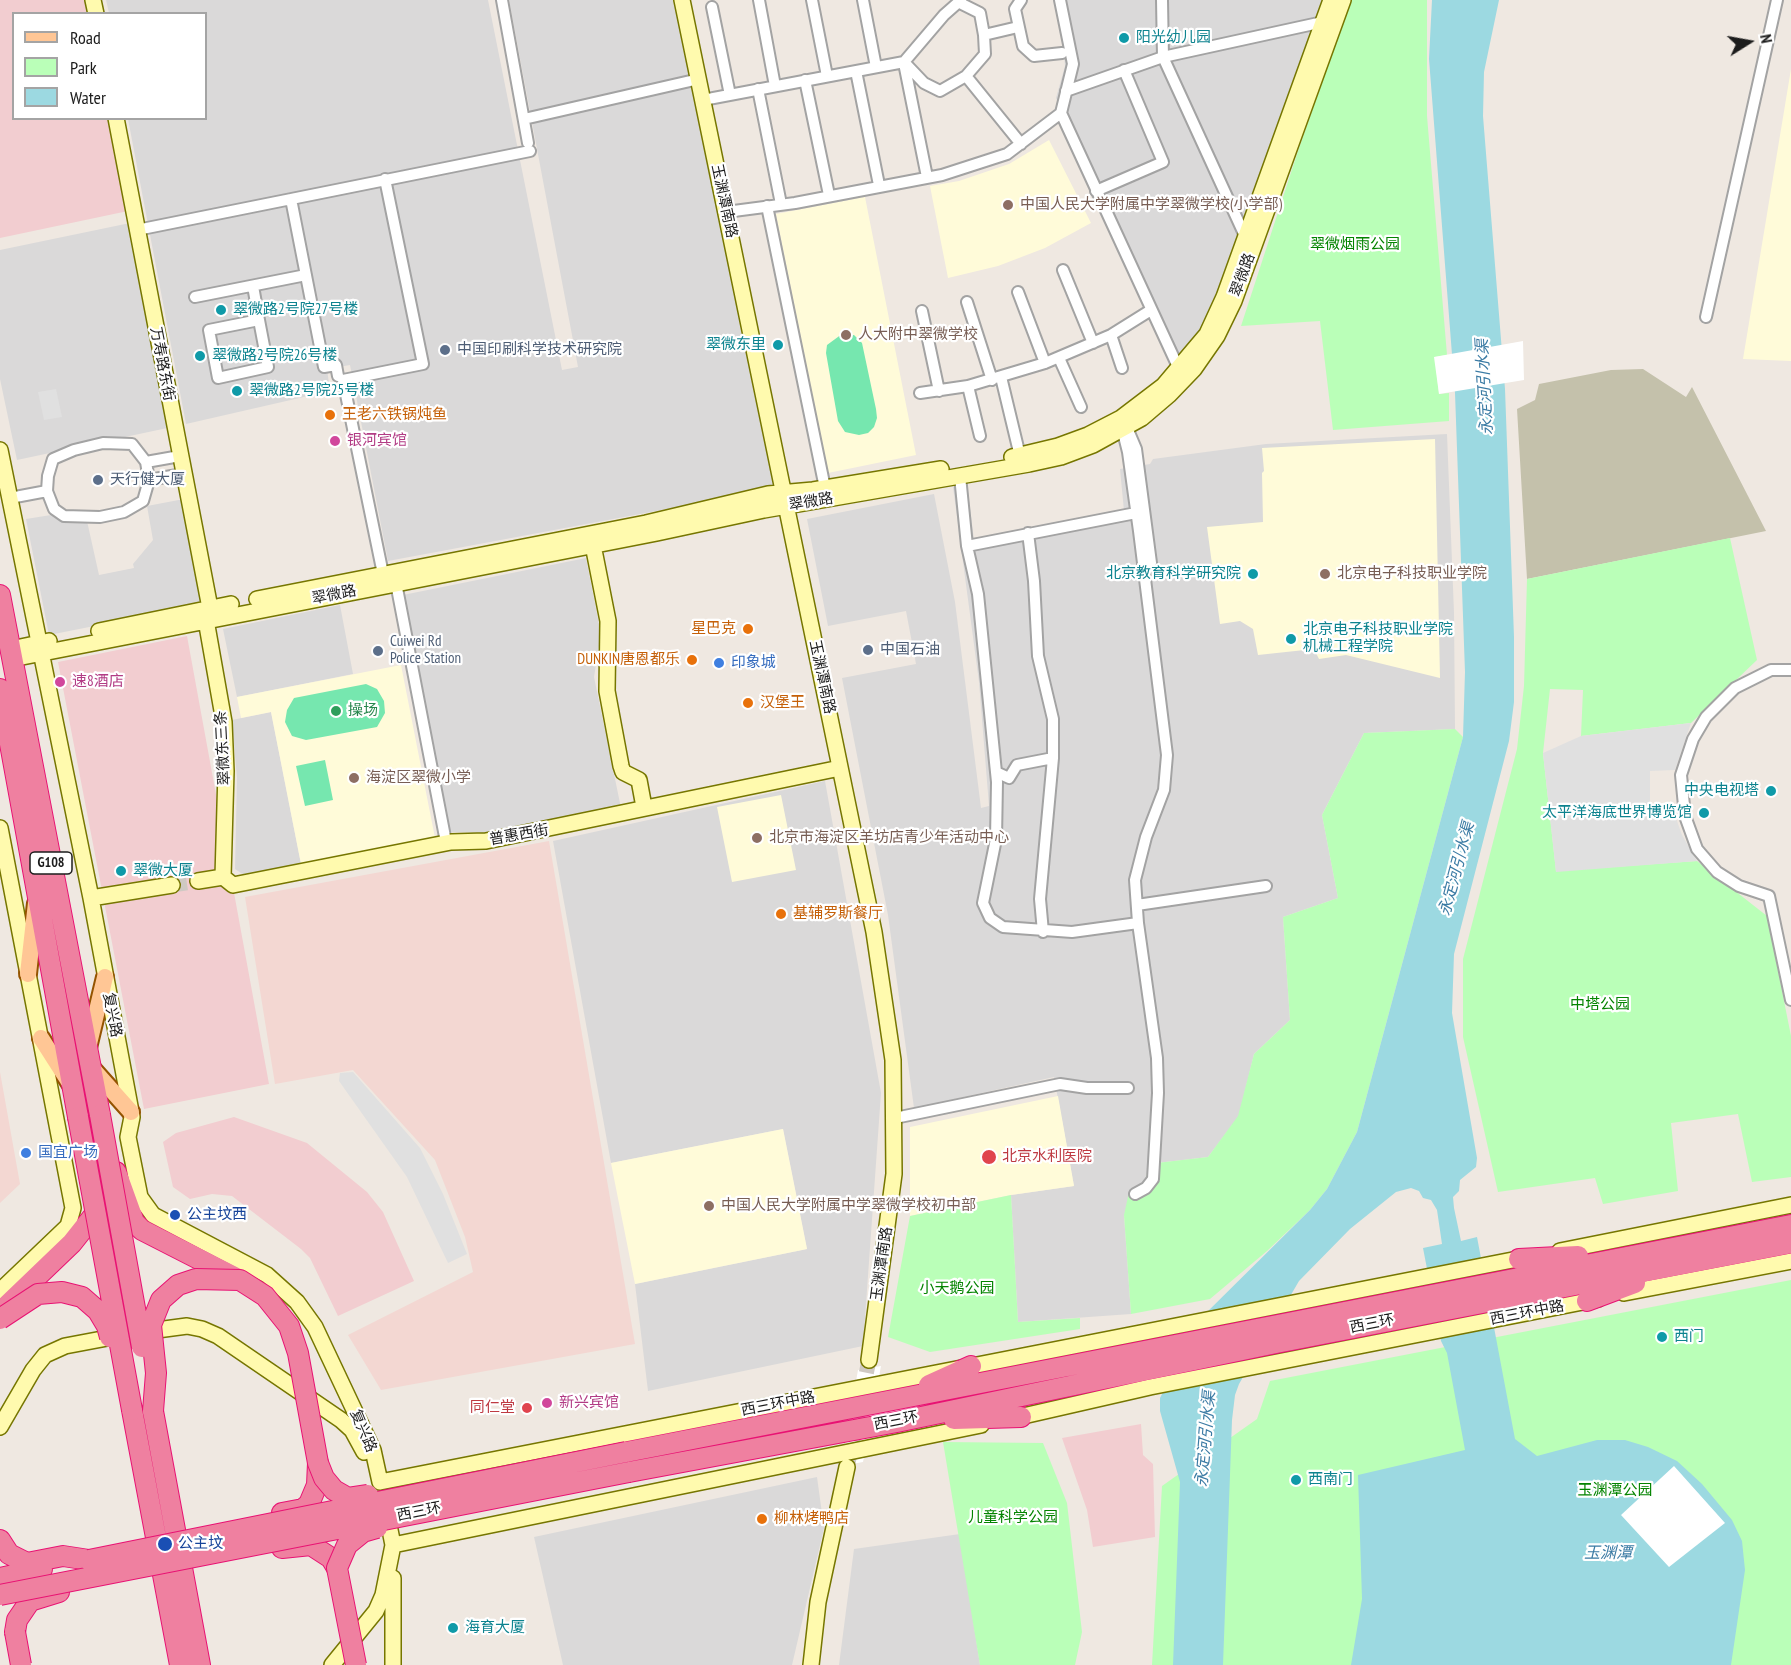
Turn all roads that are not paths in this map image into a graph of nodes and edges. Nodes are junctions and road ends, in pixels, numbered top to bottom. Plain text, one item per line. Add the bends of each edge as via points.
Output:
1 (502, 0) edge
2 (682, 0) edge
3 (759, 0) edge
4 (812, 0) edge
5 (863, 0) edge
6 (1021, 0) edge
7 (1060, 0) edge
8 (1162, 0) edge
9 (1331, 0) edge
10 (1343, 0) edge
11 (1777, 0) edge
12 (960, 2) edge
13 (712, 7) dead end
14 (1323, 22) junction
15 (1018, 27) junction
16 (984, 35) junction
17 (1062, 53) dead end
18 (1163, 57) junction
19 (904, 62) junction
20 (876, 67) junction
21 (1124, 70) junction
22 (856, 71) junction
23 (827, 76) junction
24 (966, 76) junction
25 (699, 79) junction
26 (805, 80) junction
27 (775, 86) junction
28 (759, 89) junction
29 (1066, 91) junction
30 (730, 95) junction
31 (703, 100) junction
32 (1061, 113) junction
33 (524, 119) junction
34 (116, 120) edge
35 (1021, 144) junction
36 (927, 177) junction
37 (385, 179) junction
38 (879, 185) junction
39 (1096, 190) junction
40 (829, 195) junction
41 (291, 199) junction
42 (782, 204) junction
43 (767, 206) junction
44 (726, 212) junction
45 (137, 230) junction
46 (1245, 236) junction
47 (1063, 270) dead end
48 (306, 275) junction
49 (253, 286) junction
50 (1018, 292) dead end
51 (195, 297) dead end
52 (967, 302) dead end
53 (1151, 310) junction
54 (922, 311) dead end
55 (1706, 317) dead end
56 (259, 320) junction
57 (1111, 335) junction
58 (1093, 343) junction
59 (1059, 358) junction
60 (1046, 363) junction
61 (1122, 368) dead end
62 (1179, 369) junction
63 (338, 376) dead end
64 (996, 378) junction
65 (968, 387) junction
66 (939, 391) junction
67 (920, 393) dead end
68 (1081, 407) dead end
69 (1123, 425) junction
70 (980, 436) dead end
71 (0, 450) edge
72 (180, 456) junction
73 (1020, 456) junction
74 (146, 462) junction
75 (183, 474) junction
76 (960, 476) junction
77 (149, 480) junction
78 (825, 488) junction
79 (47, 491) junction
80 (10, 498) junction
81 (786, 499) junction
82 (1140, 512) junction
83 (1028, 533) junction
84 (593, 545) junction
85 (967, 546) junction
86 (383, 574) junction
87 (396, 583) junction
88 (0, 595) edge
89 (208, 614) junction
90 (41, 648) junction
91 (12, 654) junction
92 (1791, 670) edge
93 (0, 689) edge
94 (1053, 759) junction
95 (840, 768) junction
96 (996, 772) junction
97 (644, 807) junction
98 (0, 828) edge
99 (446, 842) junction
100 (223, 877) junction
101 (198, 881) tunnel mouth
102 (172, 885) tunnel mouth
103 (1266, 886) dead end
104 (37, 896) junction
105 (91, 898) junction
106 (1137, 904) junction
107 (1138, 924) junction
108 (1043, 932) junction
109 (28, 974) junction
110 (105, 977) junction
111 (1791, 1000) edge
112 (41, 1038) junction
113 (89, 1059) junction
114 (1128, 1088) dead end
115 (73, 1089) junction
116 (131, 1112) junction
117 (895, 1118) junction
118 (104, 1136) junction
119 (1135, 1194) dead end
120 (1791, 1205) edge
121 (95, 1214) junction
122 (1791, 1225) edge
123 (1791, 1243) edge
124 (1649, 1253) junction
125 (1519, 1259) junction
126 (1791, 1261) edge
127 (1681, 1264) junction
128 (240, 1281) junction
129 (0, 1291) edge
130 (1487, 1293) junction
131 (1587, 1301) junction
132 (1429, 1304) junction
133 (0, 1312) edge
134 (0, 1319) edge
135 (869, 1360) tunnel mouth
136 (971, 1366) junction
137 (896, 1399) junction
138 (132, 1410) junction
139 (153, 1411) junction
140 (4, 1416) edge
141 (1021, 1416) junction
142 (897, 1422) junction
143 (0, 1427) edge
144 (318, 1463) junction
145 (847, 1467) tunnel mouth
146 (447, 1468) junction
147 (403, 1477) junction
148 (380, 1482) junction
149 (407, 1505) junction
150 (460, 1531) junction
151 (245, 1538) junction
152 (0, 1539) edge
153 (417, 1540) junction
154 (393, 1545) junction
155 (91, 1568) junction
156 (337, 1568) junction
157 (0, 1578) edge
158 (0, 1595) edge
159 (0, 1614) edge
160 (15, 1632) junction
161 (21, 1665) edge
162 (180, 1665) edge
163 (200, 1665) edge
164 (332, 1665) edge
165 (356, 1665) edge
166 (393, 1665) edge
167 (811, 1665) edge

1 - 33 street
2 - 25 street, 玉渊潭南路
3 - 27 street
4 - 23 street
5 - 20 street
6 - 15 street via 1015,9
7 - 29 street via 1072,64
8 - 18 street
9 - 14 street, 翠微路
10 - 69 street, 翠微路 via 1234,301 1217,336 1169,395
11 - 55 street
12 - 16 street via 980,14
12 - 19 street
13 - 30 street
14 - 18 street
14 - 46 street, 翠微路
15 - 16 street
15 - 17 street via 1023,46 1034,56
16 - 24 street via 985,54
18 - 21 street
18 - 46 street
19 - 20 street
19 - 24 street via 924,83 940,91
19 - 36 street
20 - 22 street
21 - 29 street
21 - 39 street via 1163,162
22 - 23 street
22 - 38 street
23 - 26 street
24 - 35 street
25 - 31 street, 玉渊潭南路
25 - 33 street
26 - 27 street
26 - 40 street
27 - 28 street
28 - 30 street
28 - 42 street
29 - 32 street
30 - 31 street
31 - 44 street, 玉渊潭南路
32 - 35 street
32 - 39 street
33 - 37 street via 529,147
34 - 45 street, 万寿路东街
35 - 36 street via 1007,154
36 - 38 street
37 - 41 street
37 - 86 street via 423,364 343,380
38 - 40 street
39 - 53 street
40 - 42 street
41 - 45 street
41 - 48 street
42 - 43 street
43 - 44 street
43 - 78 street
44 - 81 street, 玉渊潭南路
45 - 72 street, 万寿路东街
46 - 62 street, 翠微路 via 1207,334
47 - 58 street
48 - 49 street
48 - 63 street via 324,367 336,365
49 - 51 street
49 - 56 street
50 - 60 street
52 - 64 street
53 - 57 street
53 - 62 street
54 - 66 street
56 - 56 street via 268,367 218,378 209,330
57 - 58 street
57 - 61 street
58 - 59 street
59 - 60 street
59 - 68 street
60 - 64 street
62 - 69 street, 翠微路
64 - 65 street
64 - 73 street
65 - 66 street
65 - 70 street
66 - 67 street
69 - 73 street, 翠微路
69 - 76 street, 翠微路 via 1061,457
69 - 82 street
71 - 80 street, 复兴路
72 - 74 street
72 - 75 street, 万寿路东街
73 - 78 street, 翠微路
74 - 77 street
74 - 79 street via 132,444 103,443 74,450 54,459
75 - 77 street
75 - 89 street, 万寿路东街
76 - 81 street, 翠微路
76 - 85 street
77 - 79 street via 142,501 124,512 100,517 64,516 54,509
78 - 81 street, 翠微路
79 - 80 street
80 - 90 street, 复兴路
81 - 84 street, 翠微路
81 - 86 street, 翠微路 via 702,508 646,523
81 - 95 street, 玉渊潭南路
82 - 83 street
82 - 106 street via 1167,755 1164,790 1135,880
83 - 85 street
83 - 94 street via 1038,656 1053,719
84 - 87 street, 翠微路
84 - 97 street via 608,621 608,691 621,766 623,772 639,780
85 - 96 street via 978,594
86 - 89 street, 翠微路
87 - 89 street, 翠微路
87 - 99 street
88 - 91 highway, 复兴路 / G108
89 - 90 street, 翠微路
89 - 100 street, 翠微东三条 via 224,722
90 - 91 street, 翠微路
90 - 105 street, 复兴路
91 - 113 highway, 复兴路 / G108
92 - 111 street via 1771,670 1735,688 1706,717 1693,739 1681,775 1685,816 1697,849 1717,872 1739,886 1769,896
93 - 104 highway, G108
94 - 96 street via 1017,765 1009,778
94 - 108 street via 1040,899
95 - 97 street, 普惠西街
95 - 117 street, 玉渊潭南路 via 874,932 892,1059
96 - 108 street via 996,839 982,903 990,918 1003,927
97 - 99 street, 普惠西街 via 619,816 486,842
98 - 109 street
99 - 100 street, 普惠西街 via 233,885
100 - 101 street, 普惠西街
102 - 105 street
103 - 106 street
104 - 109 main road
104 - 115 highway, G108
105 - 110 street, 复兴路
106 - 107 street
107 - 108 street
107 - 119 street via 1157,1058 1158,1093 1153,1179
109 - 112 street
110 - 113 main road
110 - 116 street, 复兴路
112 - 115 main road
112 - 129 street via 73,1208 68,1226
113 - 116 main road
113 - 118 highway, 复兴路 / G108, bridge
114 - 117 street via 1060,1084
115 - 121 highway, G108, bridge
116 - 148 street, 复兴路 via 128,1137 137,1187 145,1207 161,1220 267,1275 297,1302 315,1327 373,1450
117 - 135 street, 玉渊潭南路 via 894,1174
118 - 128 highway, bridge via 134,1222 142,1230
118 - 139 highway, 复兴路 / G108, bridge
120 - 125 street, 西三环中路
121 - 133 highway via 72,1243
121 - 138 highway, G108, bridge
122 - 124 highway, 西三环
123 - 127 highway, 西三环
124 - 125 highway
124 - 130 highway, 西三环
125 - 130 street, 西三环中路
126 - 131 street, 西三环中路
127 - 130 highway, 西三环
127 - 131 highway
128 - 139 highway, bridge via 196,1279 178,1285 161,1300 151,1325 156,1373
128 - 144 highway, bridge via 265,1296 289,1326 298,1353
130 - 131 street, 西三环中路
130 - 132 highway, 西三环
130 - 132 street, 西三环中路
132 - 136 street, 西三环中路 via 1317,1300
132 - 137 highway, 西三环 via 1286,1323
132 - 141 street, 西三环中路 via 1263,1365
132 - 142 highway, 西三环 via 1276,1343
134 - 138 highway, bridge via 26,1300 50,1291 73,1294 90,1303 107,1326 117,1372
136 - 137 highway
136 - 146 street, 西三环中路
137 - 149 highway, 西三环, bridge via 626,1452
138 - 162 highway, G108
139 - 163 highway, 复兴路 / G108
140 - 143 street
140 - 148 street via 39,1361 54,1350 166,1327 202,1329 341,1420 356,1436
141 - 142 highway
141 - 150 street
142 - 149 highway, 西三环, bridge via 629,1472
144 - 149 highway, bridge via 329,1485 348,1498 390,1491
144 - 151 highway, bridge via 317,1485 309,1504 303,1509 265,1516
145 - 167 street via 819,1602
146 - 147 street, 西三环中路
146 - 150 street
147 - 148 street, 西三环中路
147 - 153 street
148 - 154 street, 复兴路
149 - 151 highway, 西三环, bridge
149 - 156 highway, bridge via 399,1523 357,1536 344,1551
150 - 153 street
151 - 155 highway, 西三环, bridge
151 - 156 highway via 261,1551 311,1545 331,1558
152 - 155 highway via 9,1554 27,1563 63,1556
153 - 154 street
154 - 164 street via 380,1604
154 - 166 street
155 - 157 highway, 西三环
155 - 158 highway, 西三环, bridge
155 - 160 highway via 81,1588 30,1601 17,1620
156 - 165 highway, bridge
159 - 160 highway
160 - 161 highway, bridge

